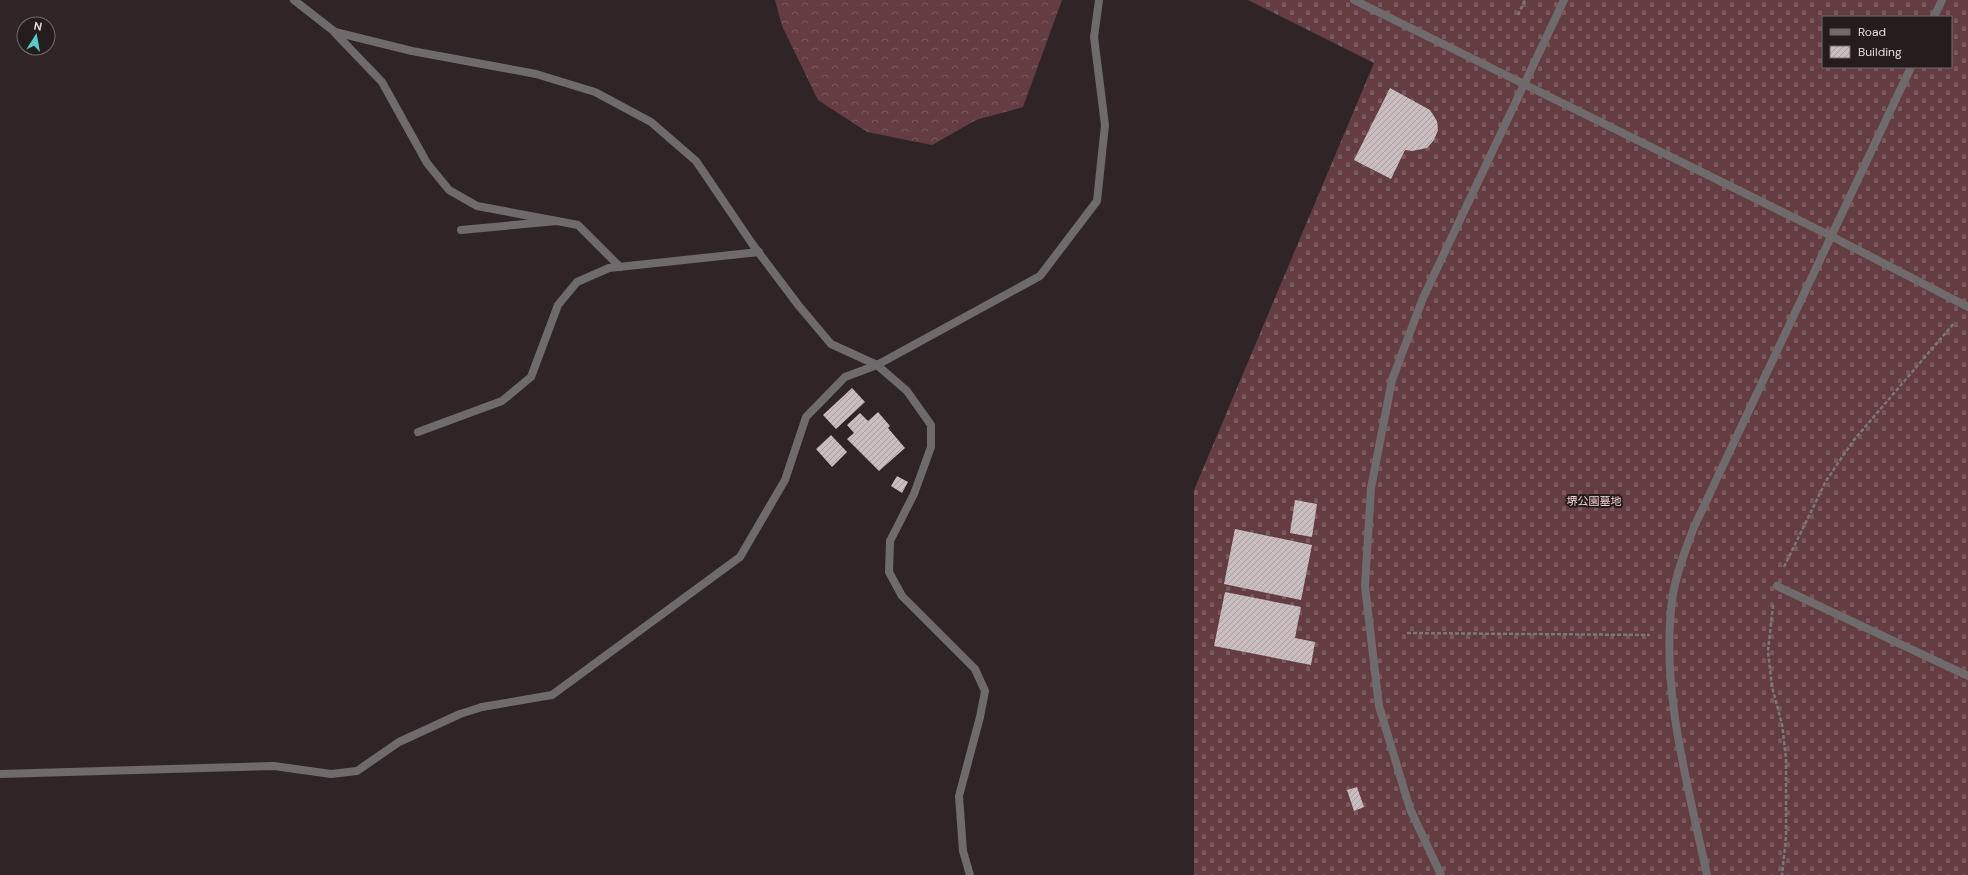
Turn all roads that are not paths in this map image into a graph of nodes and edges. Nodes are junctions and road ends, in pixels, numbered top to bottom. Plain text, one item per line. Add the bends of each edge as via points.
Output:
1 (294, 0) edge
2 (1099, 0) edge
3 (1354, 0) edge
4 (1564, 0) edge
5 (1942, 0) edge
6 (1934, 16) edge
7 (335, 32) junction
8 (1911, 68) edge
9 (1524, 85) junction
10 (557, 221) junction
11 (461, 230) dead end
12 (1831, 236) junction
13 (758, 252) junction
14 (620, 267) junction
15 (1968, 307) edge
16 (877, 365) junction
17 (418, 432) dead end
18 (1777, 586) road end
19 (1968, 676) edge
20 (0, 774) edge
21 (970, 875) edge
22 (1441, 875) edge
23 (1707, 875) edge

1 - 7 street
2 - 16 street via 1094,37 1105,125 1097,201 1040,276
3 - 9 street
4 - 9 street
5 - 6 street
7 - 10 street via 382,82 426,163 449,190 477,206
7 - 13 street via 412,51 536,74 595,92 651,122 696,161
8 - 12 street
9 - 12 street
9 - 22 street via 1423,298 1392,380 1371,488 1365,586 1379,706 1410,809
10 - 11 street
10 - 14 street via 578,225
12 - 15 street
12 - 23 street via 1694,527 1679,567 1673,593 1669,635 1673,709
13 - 14 street
13 - 16 street via 831,344
14 - 17 street via 609,268 577,282 558,305 531,377 502,401
16 - 20 street via 845,377 806,418 784,480 740,557 552,695 482,707 460,714 399,742 357,771 331,774 274,766
16 - 21 street via 907,391 930,425 931,447 914,494 890,541 889,572 902,596 975,670 985,691 959,796 963,851
18 - 19 street

